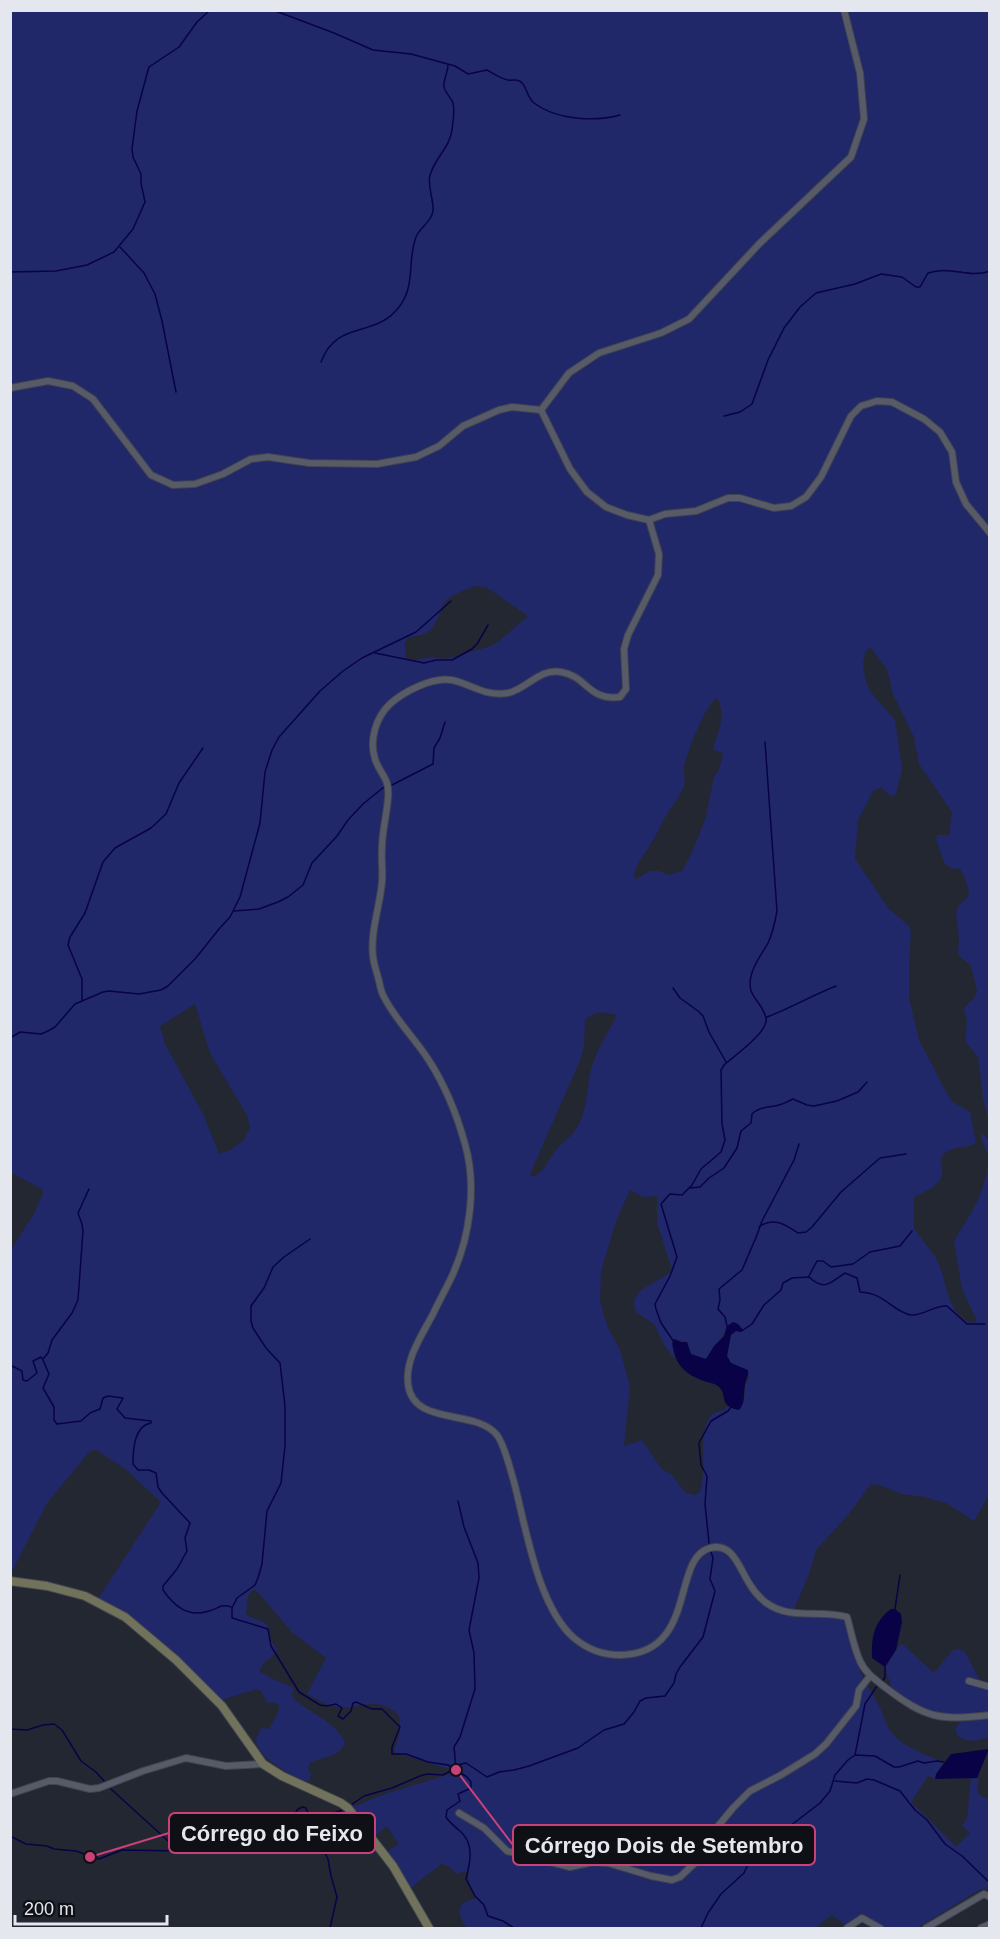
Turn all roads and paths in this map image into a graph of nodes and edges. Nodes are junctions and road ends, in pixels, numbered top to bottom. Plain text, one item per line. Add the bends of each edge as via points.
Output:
1 (844, 10) edge
2 (10, 388) edge
3 (541, 410) junction
4 (649, 520) junction
5 (990, 533) edge
6 (10, 1581) edge
7 (870, 1676) junction
8 (969, 1681) dead end
9 (990, 1688) edge
10 (990, 1715) edge
11 (263, 1764) junction
12 (10, 1794) edge
13 (459, 1813) dead end
14 (987, 1895) edge
15 (990, 1924) edge
16 (429, 1929) edge
17 (847, 1929) edge
18 (880, 1929) edge
19 (926, 1929) edge
20 (981, 1929) edge

1 - 3 street via 860,73 864,119 851,157 760,243 689,318 661,333 599,353 569,373
2 - 3 street via 48,381 73,386 93,399 151,475 173,485 195,484 251,459 268,457 377,464 416,457 439,446 463,426 499,410
3 - 4 street via 586,492 606,507
4 - 5 street via 696,511 728,498 774,508 791,506 806,497 820,477 851,416 861,406 877,401 891,402 924,418 940,432 952,452 956,482 966,504
4 - 7 street via 658,554 658,575 628,635 624,649 626,689 620,697 599,696 574,676 558,670 539,674 512,692 477,690 449,679 415,686 387,706 376,724 375,759 387,778 388,794 372,954 383,996 430,1062 452,1105 467,1149 472,1195 454,1272 411,1357 407,1387 418,1406 440,1415 472,1419 496,1434 509,1462 550,1608 574,1638 598,1652 617,1655 635,1654 652,1647 672,1628 693,1563 701,1552 723,1547 729,1550 762,1600 779,1611 847,1617 860,1662
6 - 11 main road via 85,1596 124,1617 176,1660 222,1706
7 - 10 street via 926,1714 949,1718
7 - 13 street via 859,1690 856,1706 826,1744 782,1775 750,1791 714,1831 698,1860 672,1880 608,1863 570,1867 507,1851 484,1828
8 - 9 street
11 - 12 street via 226,1766 186,1758 99,1788 50,1781
11 - 16 main road via 348,1808 393,1866
14 - 19 street
15 - 20 street
17 - 18 street via 862,1917

